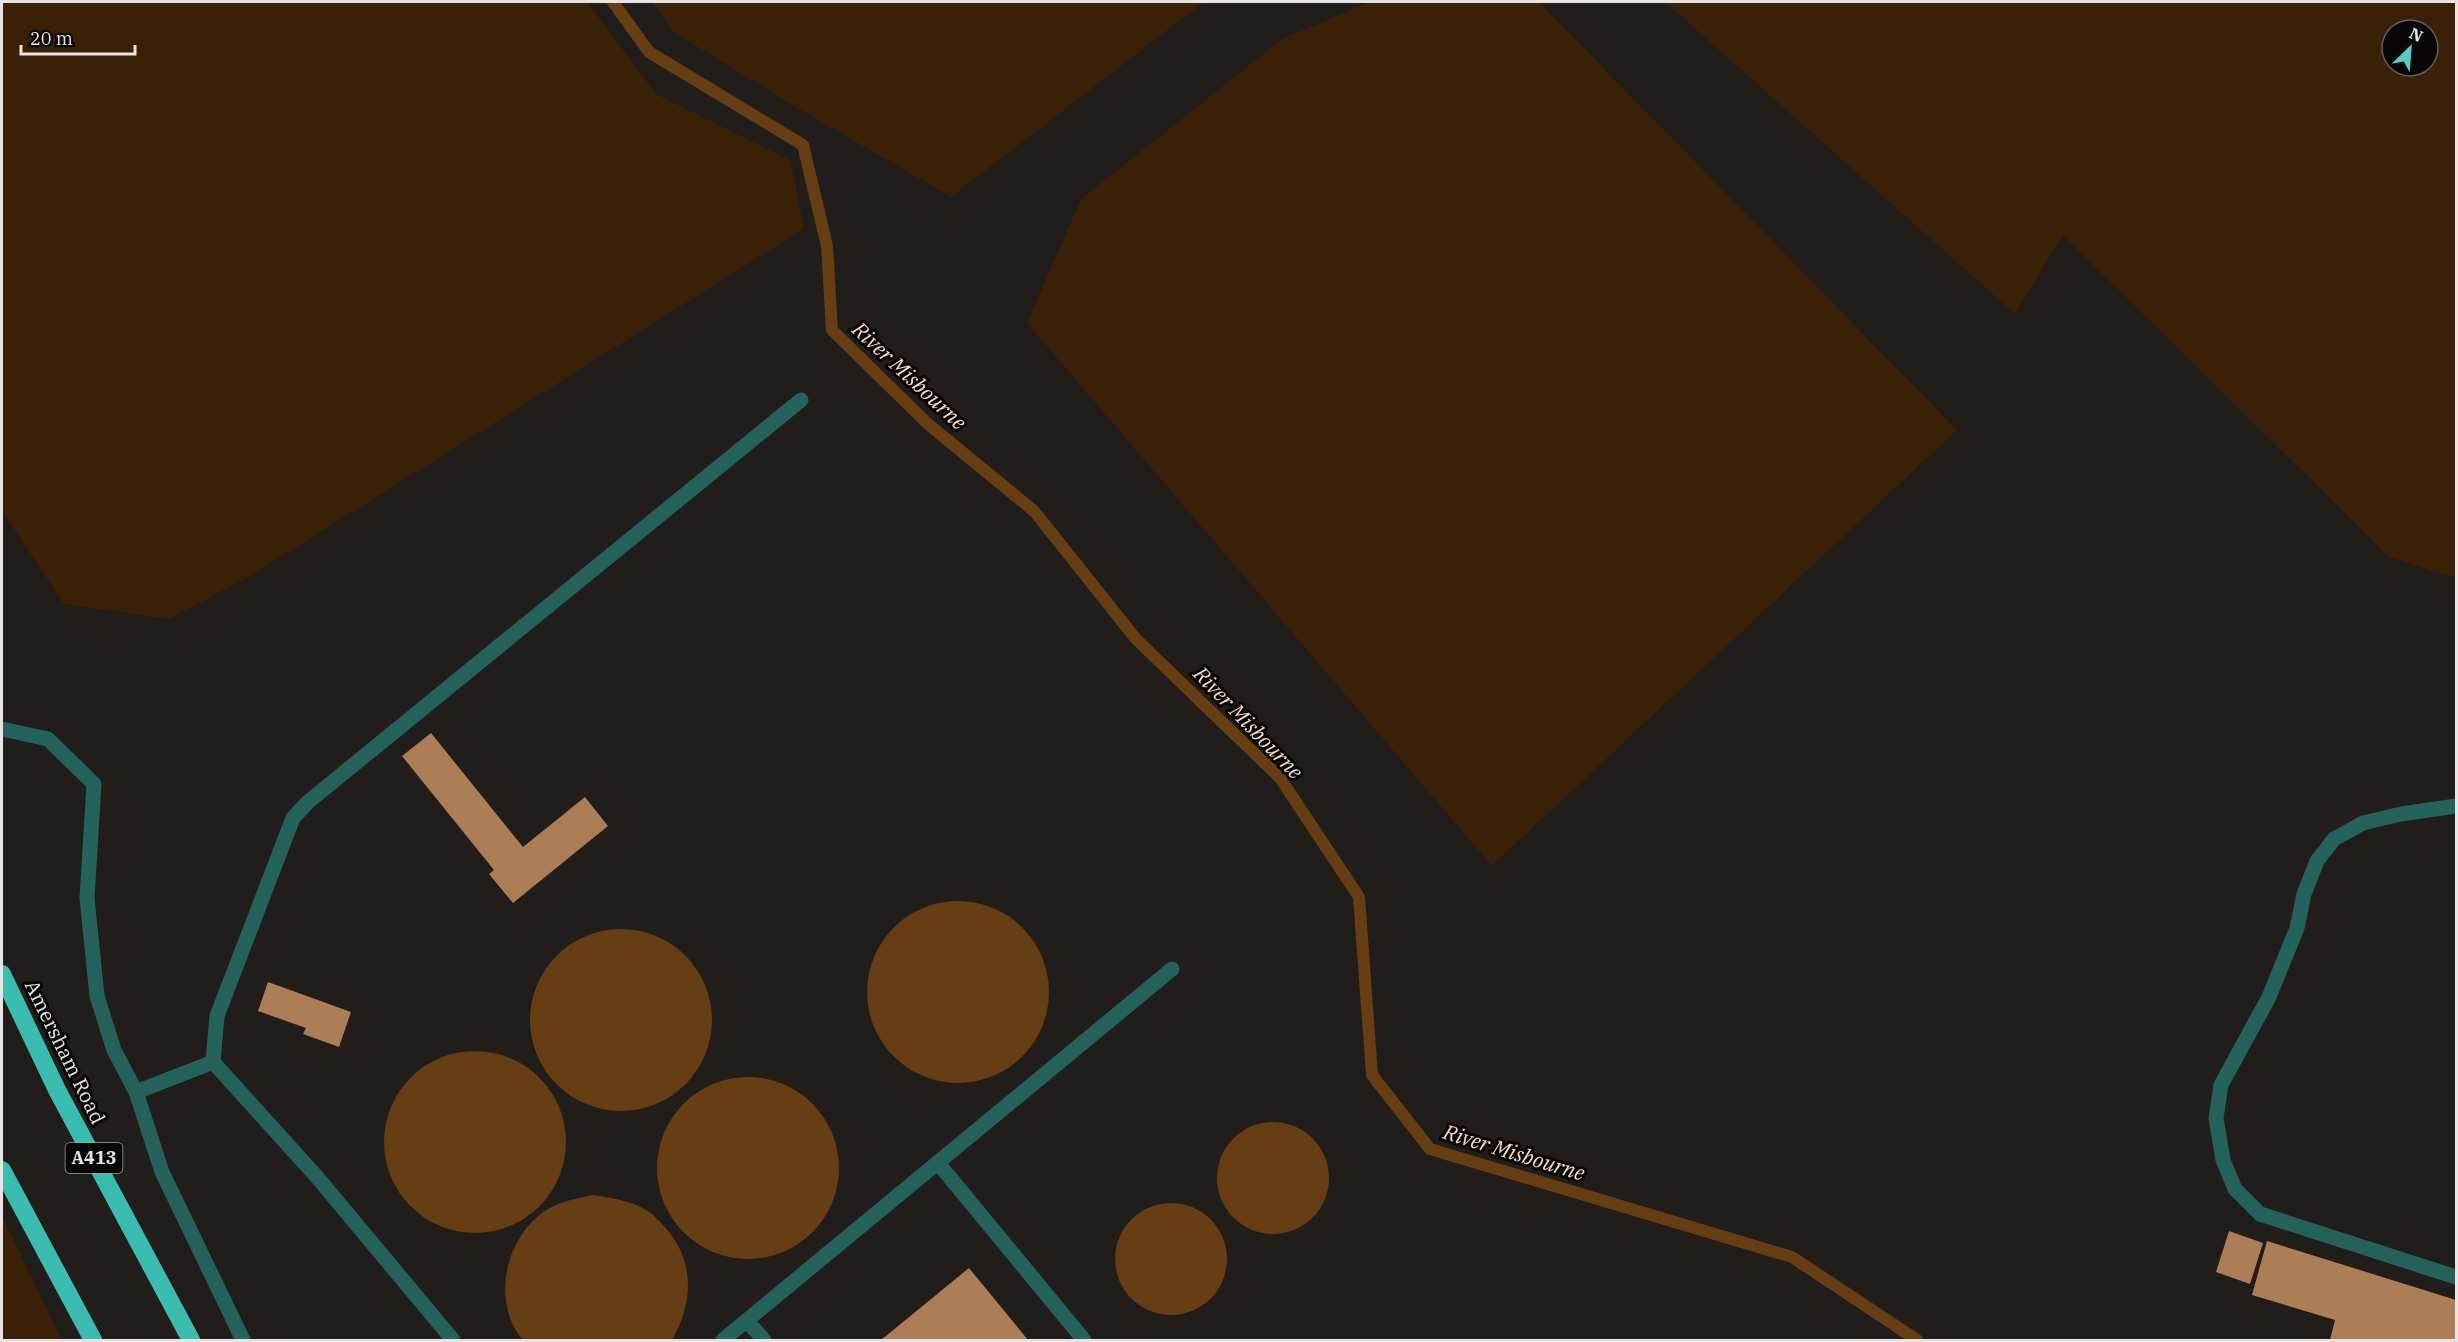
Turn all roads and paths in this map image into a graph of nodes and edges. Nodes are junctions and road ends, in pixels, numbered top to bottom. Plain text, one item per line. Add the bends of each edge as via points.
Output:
1 (801, 400) dead end
2 (2, 729) edge
3 (2457, 806) edge
4 (1172, 969) dead end
5 (2, 974) edge
6 (213, 1062) junction
7 (136, 1092) junction
8 (938, 1163) junction
9 (2, 1170) edge
10 (2457, 1277) edge
11 (747, 1320) junction
12 (93, 1341) edge
13 (191, 1341) edge
14 (243, 1341) edge
15 (453, 1341) edge
16 (723, 1341) edge
17 (764, 1341) edge
18 (1084, 1341) edge

1 - 6 street via 293,818 217,1016
2 - 7 street via 48,739 94,784 87,898 98,996 114,1050
3 - 10 street via 2363,823 2334,839 2317,861 2304,894 2297,928 2269,997 2221,1085 2216,1119 2223,1160 2235,1189 2260,1214
4 - 8 street
5 - 13 highway, Amersham Road / A413 via 57,1090
6 - 7 street
6 - 15 street via 317,1177
7 - 14 street via 162,1172
8 - 11 street
8 - 18 street
9 - 12 highway
11 - 16 street
11 - 17 street

